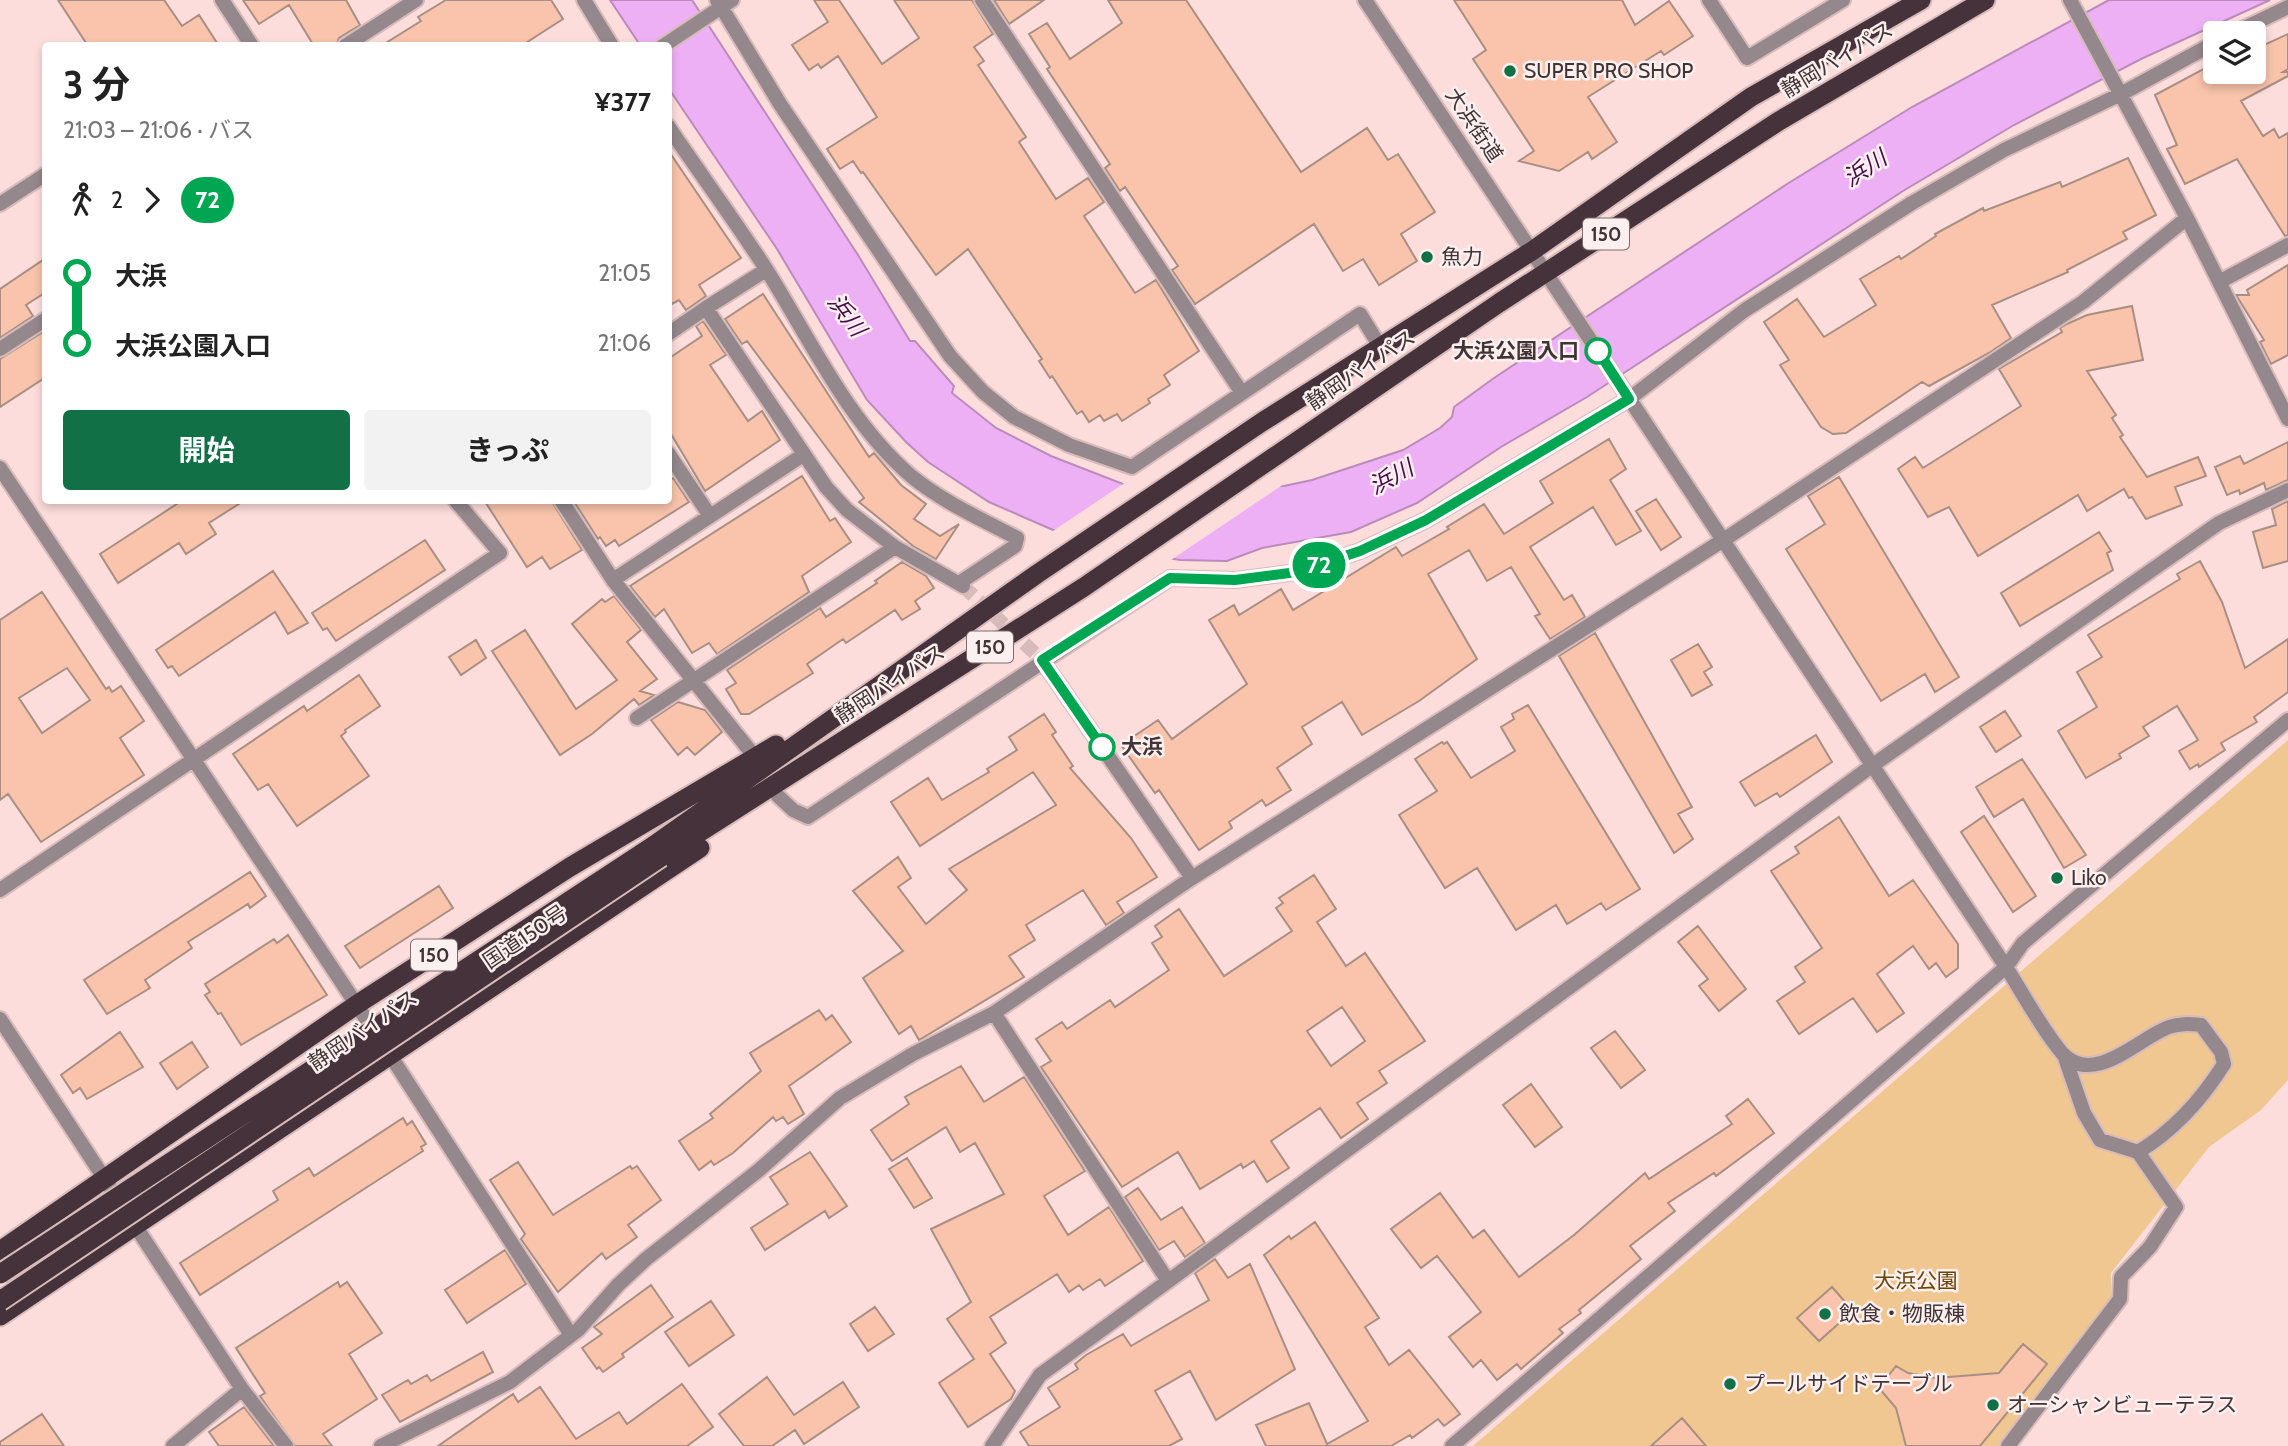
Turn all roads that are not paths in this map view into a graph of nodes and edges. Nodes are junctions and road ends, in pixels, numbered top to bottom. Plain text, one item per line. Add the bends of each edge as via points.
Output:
1 (222, 0) edge
2 (416, 0) edge
3 (584, 0) edge
4 (982, 0) edge
5 (1366, 0) edge
6 (1709, 0) edge
7 (1843, 0) edge
8 (1921, 0) edge
9 (1986, 0) edge
10 (2071, 3) edge
11 (721, 5) edge
12 (2288, 7) edge
13 (2259, 21) edge
14 (249, 42) edge
15 (351, 42) edge
16 (610, 42) edge
17 (669, 42) edge
18 (2203, 49) edge
19 (2121, 94) junction
20 (672, 132) edge
21 (42, 177) edge
22 (0, 204) edge
23 (2187, 218) junction
24 (2288, 245) edge
25 (1532, 251) junction
26 (766, 270) junction
27 (1546, 273) junction
28 (2219, 282) junction
29 (706, 308) junction
30 (42, 322) edge
31 (672, 331) edge
32 (1381, 348) junction
33 (0, 349) edge
34 (1241, 393) junction
35 (1628, 397) junction
36 (2288, 419) edge
37 (803, 455) junction
38 (672, 459) edge
39 (0, 468) edge
40 (2288, 490) edge
41 (458, 504) edge
42 (564, 504) edge
43 (710, 516) junction
44 (1725, 540) junction
45 (895, 547) junction
46 (613, 580) junction
47 (1042, 660) junction
48 (694, 680) junction
49 (883, 683) junction
50 (897, 706) junction
51 (637, 718) dead end
52 (2288, 720) edge
53 (755, 757) junction
54 (193, 760) junction
55 (1873, 765) junction
56 (778, 796) junction
57 (657, 851) junction
58 (1192, 878) junction
59 (0, 890) edge
60 (2006, 967) junction
61 (356, 1005) junction
62 (994, 1013) junction
63 (0, 1020) edge
64 (390, 1055) junction
65 (2064, 1055) junction
66 (2138, 1152) junction
67 (106, 1179) junction
68 (136, 1224) junction
69 (0, 1251) edge
70 (0, 1274) edge
71 (1168, 1281) junction
72 (0, 1301) edge
73 (0, 1316) edge
74 (571, 1335) junction
75 (242, 1389) junction
76 (173, 1446) edge
77 (286, 1446) edge
78 (381, 1446) edge
79 (992, 1446) edge
80 (1452, 1446) edge
81 (2008, 1446) edge

1 - 14 street
2 - 15 street
3 - 16 street
4 - 34 street
5 - 25 street, 大浜街道
6 - 7 street via 1747,58
8 - 25 highway, 静岡バイパス / 150 via 1751,97
9 - 27 highway, 静岡バイパス / 150 via 1779,121
10 - 19 street
11 - 17 street
11 - 34 street via 780,104 916,310 950,356 1014,417 1069,445 1132,467
12 - 13 street
18 - 19 street
19 - 23 street
19 - 35 street via 2004,150 1912,203 1745,310
20 - 26 street
21 - 22 street
23 - 28 street
23 - 44 street via 2083,302
24 - 28 street
25 - 27 street, 大浜街道
25 - 32 highway, 静岡バイパス / 150
26 - 29 street
26 - 45 street via 874,439 938,496 1017,538 1015,546 961,585
27 - 35 street, 大浜街道
27 - 50 highway, 静岡バイパス / 150 via 1110,569
28 - 36 street
29 - 31 street
29 - 37 street
30 - 33 street
32 - 34 street via 1360,314
32 - 49 highway, 静岡バイパス / 150 via 1063,556
35 - 44 street, 大浜街道
35 - 47 street via 1426,520 1360,551 1297,572 1235,580 1170,578
37 - 43 street
37 - 45 street via 847,510
38 - 43 street
39 - 54 street
40 - 55 street via 2220,523
41 - 54 street via 500,554
42 - 46 street
43 - 46 street
44 - 55 street, 大浜街道
44 - 58 street
45 - 48 street
46 - 48 street
47 - 56 street via 808,817
47 - 58 street
48 - 51 street
48 - 53 street
49 - 53 highway, 国道150号 / 150
49 - 57 highway, 静岡バイパス / 150
50 - 56 highway, 国道150号 / 150
50 - 57 highway, 静岡バイパス / 150
52 - 60 street via 2023,943
53 - 61 highway, 国道150号 / 150 via 570,867
54 - 59 street
54 - 61 street
55 - 60 street, 大浜街道
55 - 71 street
56 - 64 highway, 国道150号 / 150
57 - 70 highway, 静岡バイパス / 150, bridge
57 - 72 highway, 静岡バイパス / 150, bridge
58 - 62 street
60 - 65 street, 大浜街道
60 - 80 street
61 - 64 street
61 - 67 highway, 国道150号 / 150
62 - 71 street
62 - 74 street via 840,1098 759,1170 646,1259
63 - 67 street
64 - 68 highway, 国道150号 / 150
64 - 74 street
65 - 66 street, 大浜街道 via 2084,1113 2100,1140
65 - 66 street via 2083,1064 2100,1063 2168,1027 2201,1025 2221,1052 2224,1064 2189,1111
66 - 81 street via 2176,1207 2150,1247 2121,1277 2120,1299
67 - 68 street
67 - 69 highway, 国道150号 / 150
68 - 73 highway, 国道150号 / 150
68 - 75 street
71 - 79 street via 1040,1375
74 - 78 street via 510,1382
75 - 76 street
75 - 77 street

